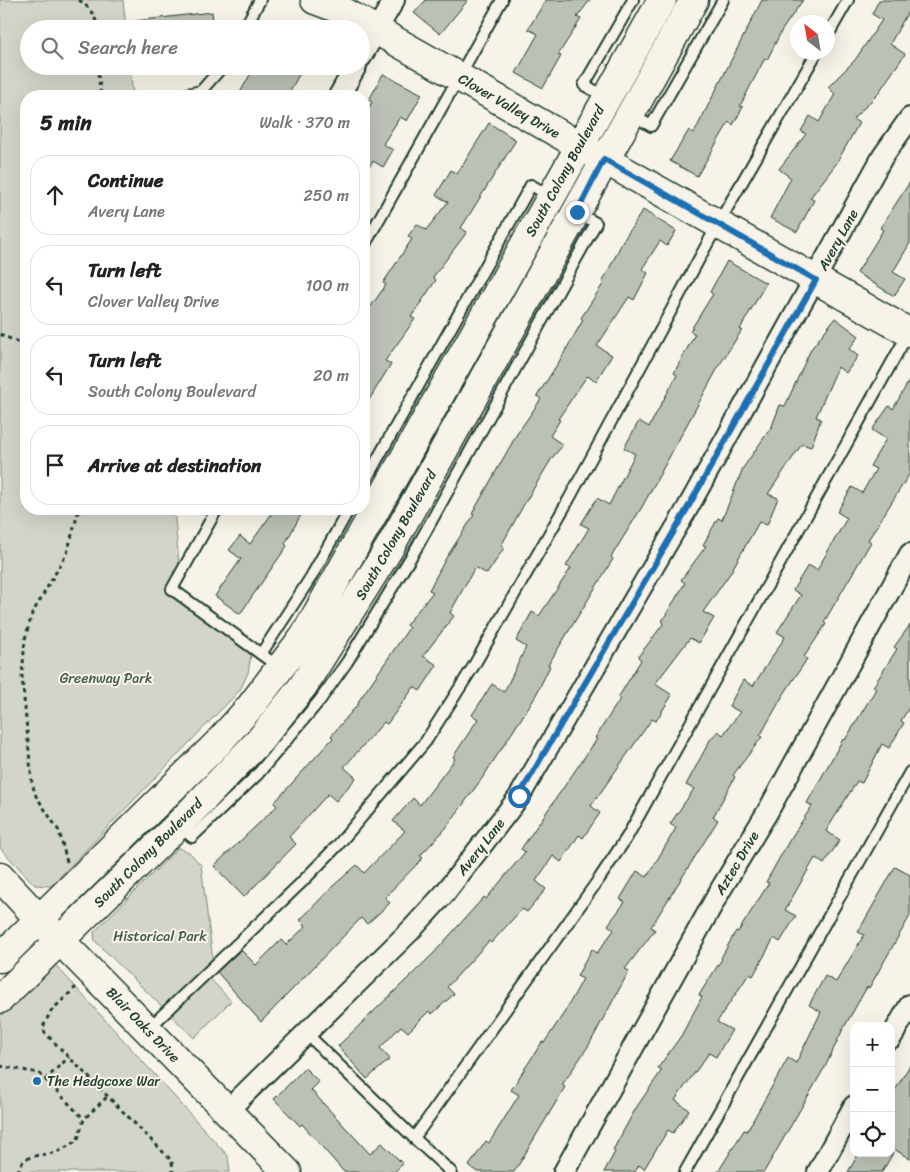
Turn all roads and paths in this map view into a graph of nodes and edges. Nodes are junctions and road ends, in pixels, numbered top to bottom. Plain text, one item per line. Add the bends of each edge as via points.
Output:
1 (79, 0) edge
2 (260, 0) edge
3 (315, 0) edge
4 (394, 0) edge
5 (502, 0) edge
6 (633, 0) edge
7 (662, 0) edge
8 (694, 0) edge
9 (723, 0) edge
10 (848, 0) edge
11 (97, 20) edge
12 (249, 20) edge
13 (359, 20) edge
14 (835, 23) edge
15 (370, 26) edge
16 (377, 30) junction
17 (370, 42) edge
18 (812, 60) edge
19 (98, 75) edge
20 (215, 75) edge
21 (351, 75) edge
22 (458, 76) junction
23 (100, 90) edge
24 (203, 90) edge
25 (342, 90) edge
26 (607, 97) junction
27 (630, 114) junction
28 (910, 118) edge
29 (579, 145) junction
30 (604, 159) junction
31 (551, 196) junction
32 (718, 224) junction
33 (370, 235) edge
34 (816, 280) junction
35 (910, 331) edge
36 (0, 334) edge
37 (20, 343) edge
38 (370, 472) edge
39 (77, 515) edge
40 (214, 515) edge
41 (346, 515) edge
42 (910, 554) edge
43 (270, 661) junction
44 (312, 693) junction
45 (910, 772) edge
46 (68, 865) dead end
47 (0, 877) edge
48 (40, 920) junction
49 (60, 940) junction
50 (0, 958) edge
51 (78, 985) dead end
52 (0, 999) edge
53 (910, 1005) edge
54 (147, 1030) junction
55 (895, 1031) edge
56 (306, 1033) junction
57 (69, 1057) junction
58 (0, 1066) edge
59 (45, 1080) junction
60 (109, 1095) junction
61 (227, 1111) junction
62 (851, 1112) edge
63 (84, 1119) junction
64 (414, 1138) junction
65 (18, 1172) edge
66 (173, 1172) edge
67 (287, 1172) edge
68 (451, 1172) edge
69 (564, 1172) edge
70 (685, 1172) edge
71 (818, 1172) edge

1 - 11 path
2 - 12 lane
3 - 13 main road, Clover Valley Drive
4 - 16 street
5 - 22 lane
6 - 26 lane via 584,85
7 - 26 main road, South Colony Boulevard
8 - 27 main road, South Colony Boulevard
9 - 27 lane via 651,126
10 - 14 lane
15 - 16 main road, Clover Valley Drive
16 - 17 street
16 - 22 main road, Clover Valley Drive
18 - 32 lane
19 - 23 path
20 - 24 lane
21 - 25 street
22 - 29 main road, Clover Valley Drive
22 - 33 lane
26 - 29 main road, South Colony Boulevard
27 - 30 main road, South Colony Boulevard
28 - 34 street, Avery Lane via 883,156
29 - 30 main road, Clover Valley Drive
29 - 31 main road, South Colony Boulevard
30 - 32 main road, Clover Valley Drive
30 - 44 main road, South Colony Boulevard
31 - 38 lane via 531,184
31 - 43 main road, South Colony Boulevard via 305,634
32 - 34 main road, Clover Valley Drive
32 - 54 lane via 569,499 473,667 426,741 308,877
34 - 35 main road, Clover Valley Drive
34 - 56 street, Avery Lane via 682,518 519,796 444,894
35 - 64 lane via 627,837
36 - 37 path
39 - 46 path via 67,553 32,614 23,657 31,773 36,796 58,831
40 - 43 lane via 172,589
41 - 43 lane
42 - 69 street, Aztec Drive
43 - 44 lane
43 - 48 main road, South Colony Boulevard via 217,744
44 - 49 main road, South Colony Boulevard via 260,740
45 - 70 lane
47 - 48 main road, Blair Oaks Drive
48 - 49 main road, Blair Oaks Drive
48 - 50 main road, South Colony Boulevard
49 - 52 main road, South Colony Boulevard
49 - 54 main road, Blair Oaks Drive
51 - 57 path via 51,1011 43,1026
53 - 55 street
54 - 61 main road, Blair Oaks Drive
56 - 61 street, Avery Lane
56 - 64 lane
57 - 59 path
57 - 60 path
58 - 59 path via 38,1073
59 - 63 path
60 - 63 path
60 - 66 path via 172,1161
61 - 67 main road, Blair Oaks Drive
62 - 71 street
63 - 65 path via 78,1139 61,1150 34,1155 23,1162
64 - 68 lane

